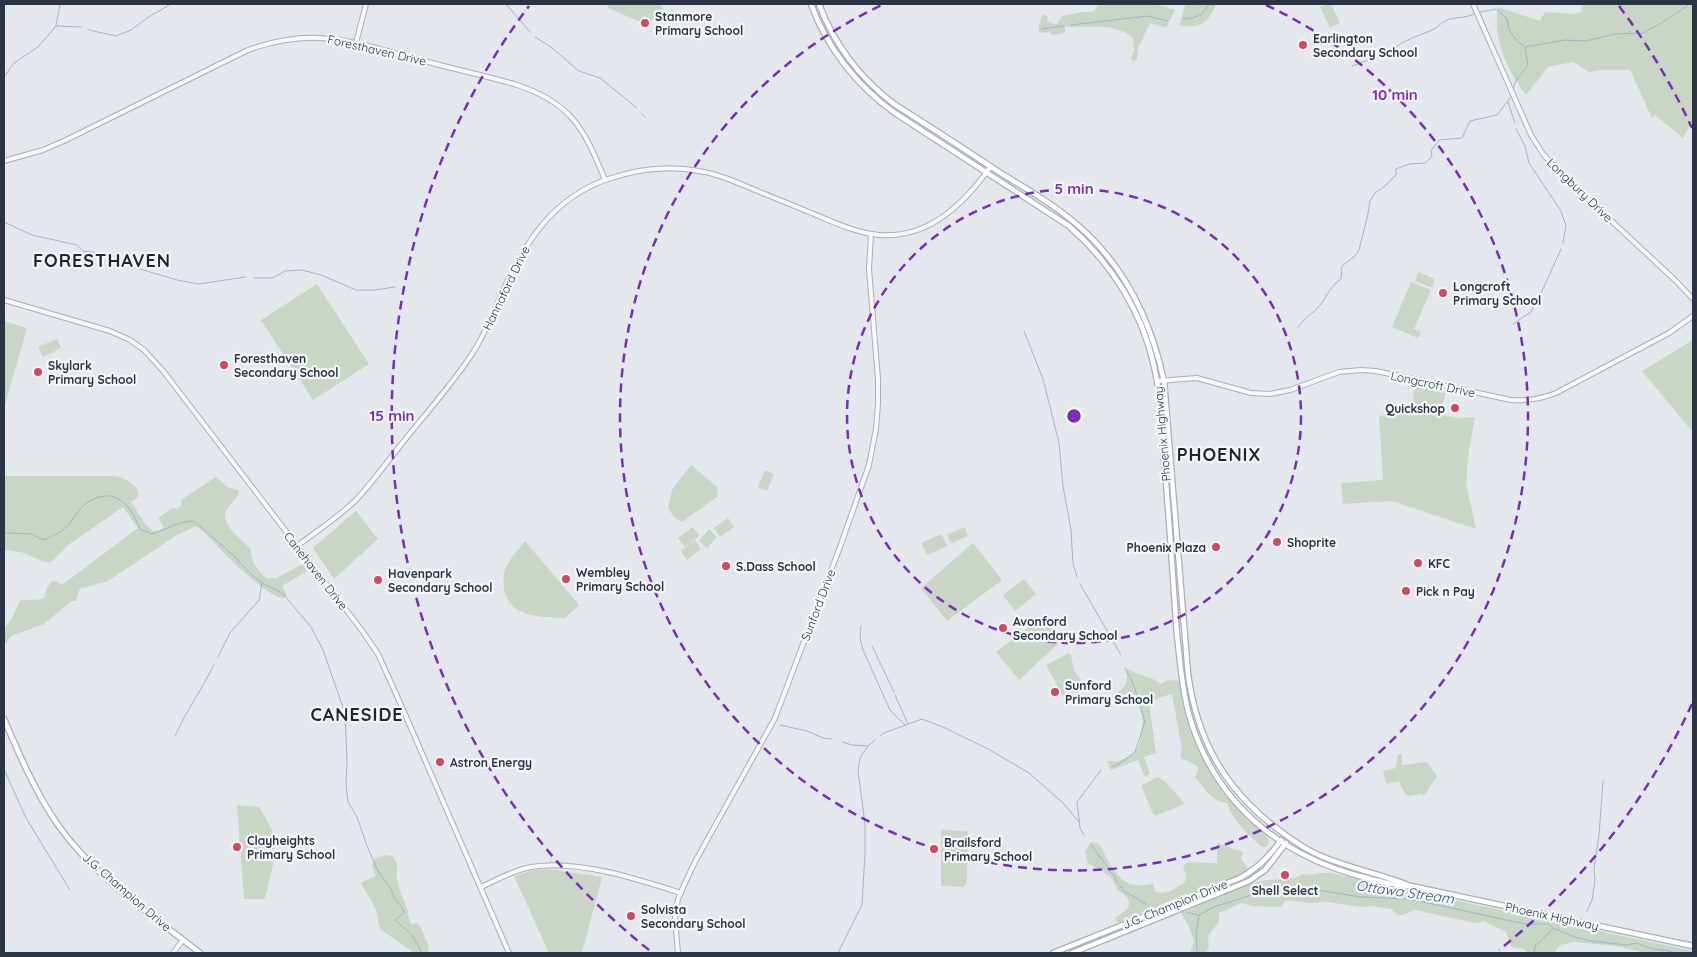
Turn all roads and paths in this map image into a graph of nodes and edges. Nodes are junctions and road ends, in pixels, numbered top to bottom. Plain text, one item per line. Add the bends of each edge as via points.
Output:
1 (366, 4) edge
2 (811, 4) edge
3 (818, 4) edge
4 (1473, 4) edge
5 (356, 42) junction
6 (4, 161) edge
7 (991, 166) junction
8 (987, 172) junction
9 (605, 180) junction
10 (871, 234) junction
11 (1693, 299) edge
12 (4, 300) edge
13 (1693, 316) edge
14 (1157, 381) junction
15 (1164, 381) junction
16 (297, 546) junction
17 (4, 719) edge
18 (1267, 832) junction
19 (1286, 836) junction
20 (1280, 841) junction
21 (1285, 844) junction
22 (1272, 852) junction
23 (1411, 886) junction
24 (481, 887) junction
25 (681, 893) junction
26 (183, 940) junction
27 (1693, 946) edge
28 (173, 953) edge
29 (200, 953) edge
30 (510, 953) edge
31 (678, 953) edge
32 (1053, 953) edge
33 (1072, 953) edge

1 - 5 street
2 - 8 main road, Phoenix Highway via 831,45 855,78 895,113
3 - 7 main road, Phoenix Highway via 842,50 876,89
4 - 11 street, Longbury Drive via 1525,123 1543,154
5 - 6 street, Foresthaven Drive via 304,37 257,47 66,140
5 - 9 street, Foresthaven Drive via 514,84 547,97 580,127
7 - 8 street, Hannaford Drive
7 - 15 main road, Phoenix Highway via 1068,216 1106,254 1142,309 1157,349
8 - 10 street, Hannaford Drive via 964,201 938,221 902,234
8 - 14 main road, Phoenix Highway via 1069,226 1103,261 1122,286 1139,319
9 - 10 street, Hannaford Drive via 660,168 696,170 729,179
9 - 16 street, Hannaford Drive via 570,199 542,224 519,257 484,334 466,363 359,496
10 - 25 street, Sunford Drive via 870,275 878,403 868,465 775,718
12 - 16 street, Canehaven Drive via 110,330 144,350
13 - 15 street, Longcroft Drive via 1669,333 1556,393 1537,399 1511,400 1360,370 1339,372 1270,394 1250,393 1197,378
14 - 15 street, Longcroft Drive
14 - 18 main road, Phoenix Highway via 1177,635 1187,710 1198,741 1217,776
15 - 19 main road, Phoenix Highway via 1192,700 1205,740 1227,779 1260,816
16 - 24 street, Canehaven Drive via 378,654
17 - 26 main road, J.G. Champion Drive via 39,795 67,837 106,878
18 - 20 main road, Phoenix Highway
18 - 22 main road via 1274,840
19 - 20 main road, J.G. Champion Drive
19 - 21 main road, J.G. Champion Drive
19 - 23 main road, Phoenix Highway via 1320,856
20 - 21 main road, Phoenix Highway
20 - 22 main road, J.G. Champion Drive
21 - 23 main road, Phoenix Highway via 1336,869
21 - 33 main road, J.G. Champion Drive via 1265,870 1248,881
22 - 32 main road, J.G. Champion Drive via 1240,878
23 - 27 main road, Phoenix Highway
24 - 25 street via 524,868 543,865 613,873
24 - 30 street, Canehaven Drive
25 - 31 street, Sunford Drive via 675,918
26 - 28 street
26 - 29 main road, J.G. Champion Drive

